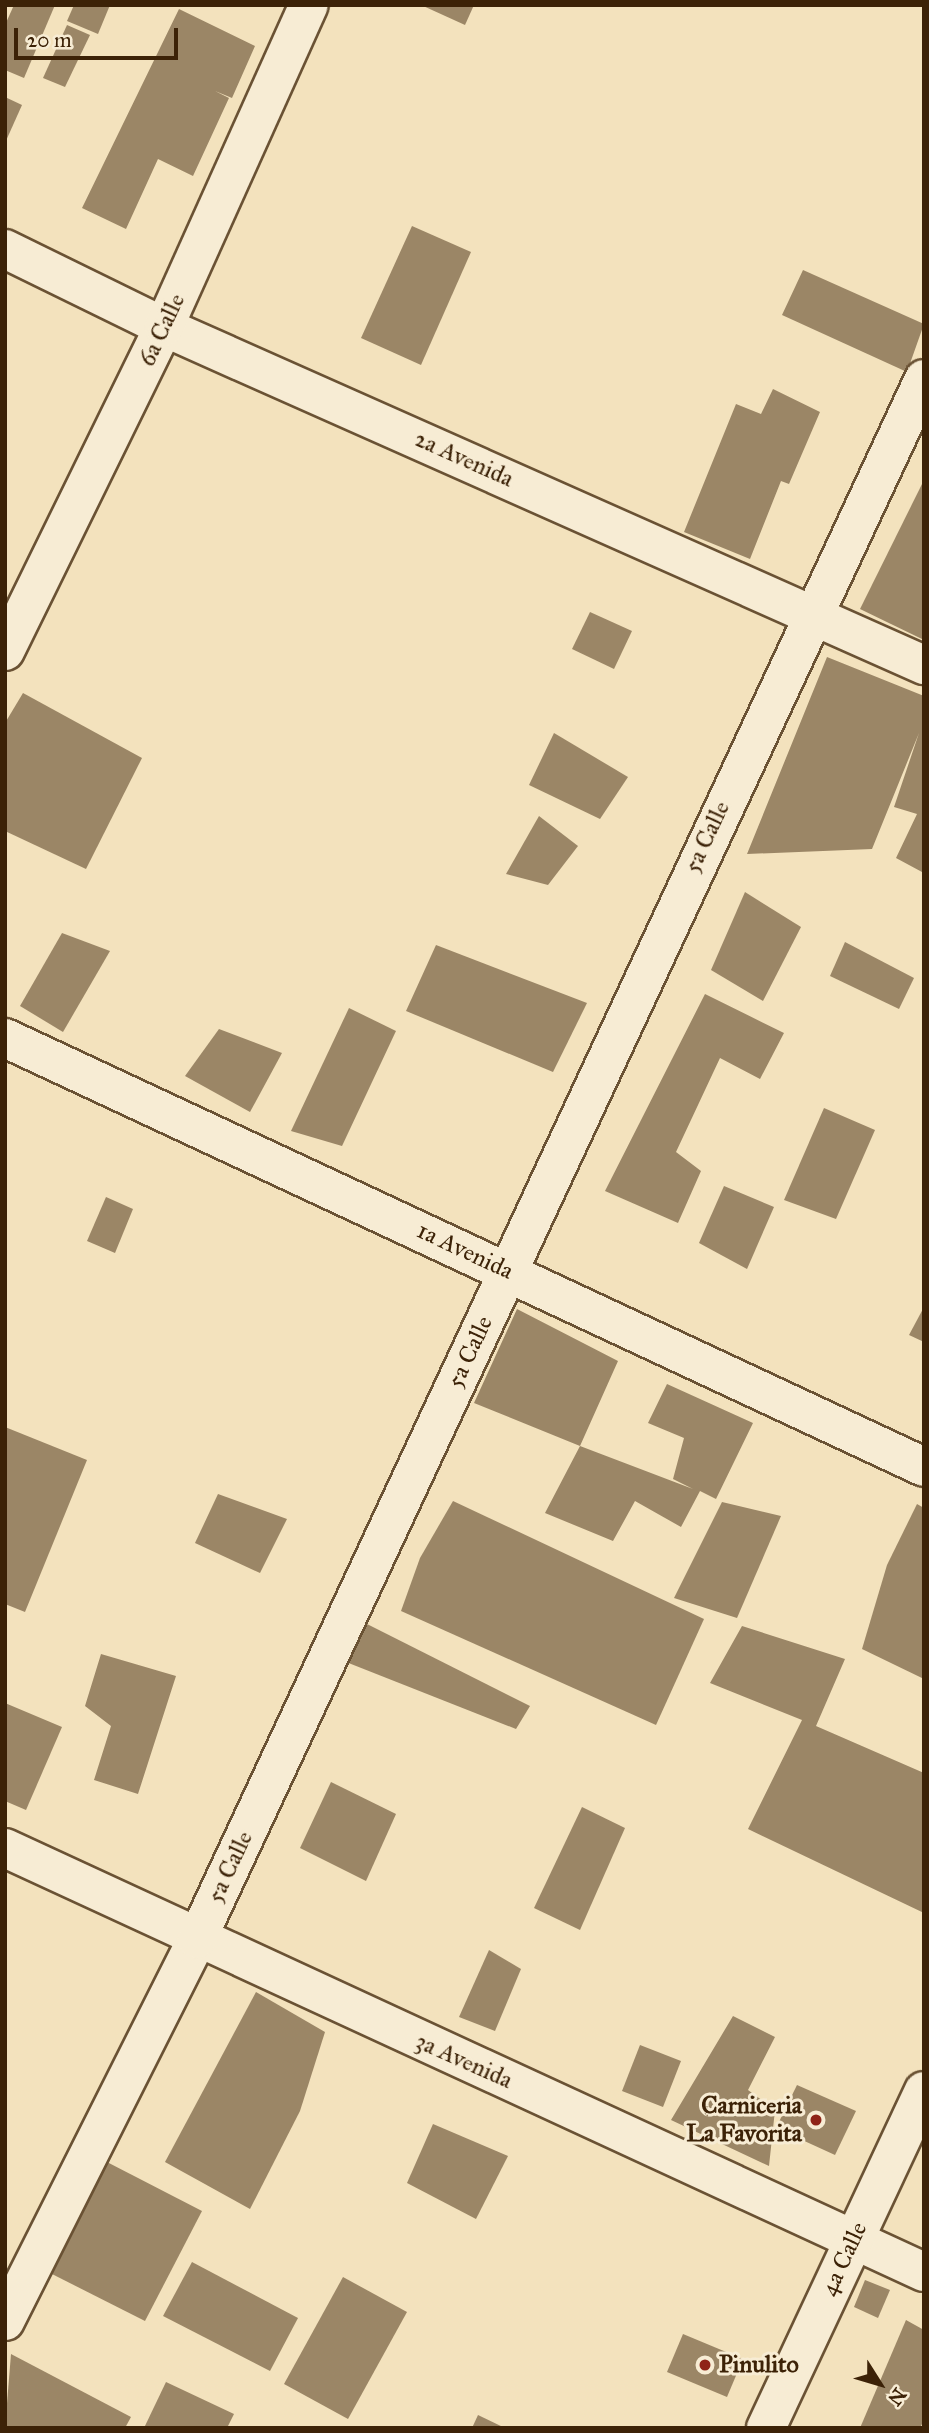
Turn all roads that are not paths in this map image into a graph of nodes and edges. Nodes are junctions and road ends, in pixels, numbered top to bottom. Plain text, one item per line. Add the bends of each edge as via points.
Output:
1 (309, 5) edge
2 (5, 249) edge
3 (164, 327) junction
4 (924, 379) edge
5 (811, 611) junction
6 (5, 651) edge
7 (924, 665) edge
8 (5, 1038) edge
9 (508, 1271) junction
10 (924, 1466) edge
11 (5, 1848) edge
12 (197, 1939) junction
13 (924, 2091) edge
14 (854, 2238) junction
15 (924, 2272) edge
16 (5, 2321) edge
17 (766, 2428) edge

1 - 3 street, 6a Calle
2 - 3 street, 2a Avenida
3 - 5 street, 2a Avenida
3 - 6 street, 6a Calle
4 - 5 street, 5a Calle
5 - 7 street, 2a Avenida
5 - 9 street, 5a Calle
8 - 9 street, 1a Avenida
9 - 10 street, 1a Avenida
9 - 12 street, 5a Calle
11 - 12 street, 3a Avenida
12 - 14 street, 3a Avenida
12 - 16 street, 5a Calle
13 - 14 street, 4a Calle
14 - 15 street, 3a Avenida
14 - 17 street, 4a Calle

